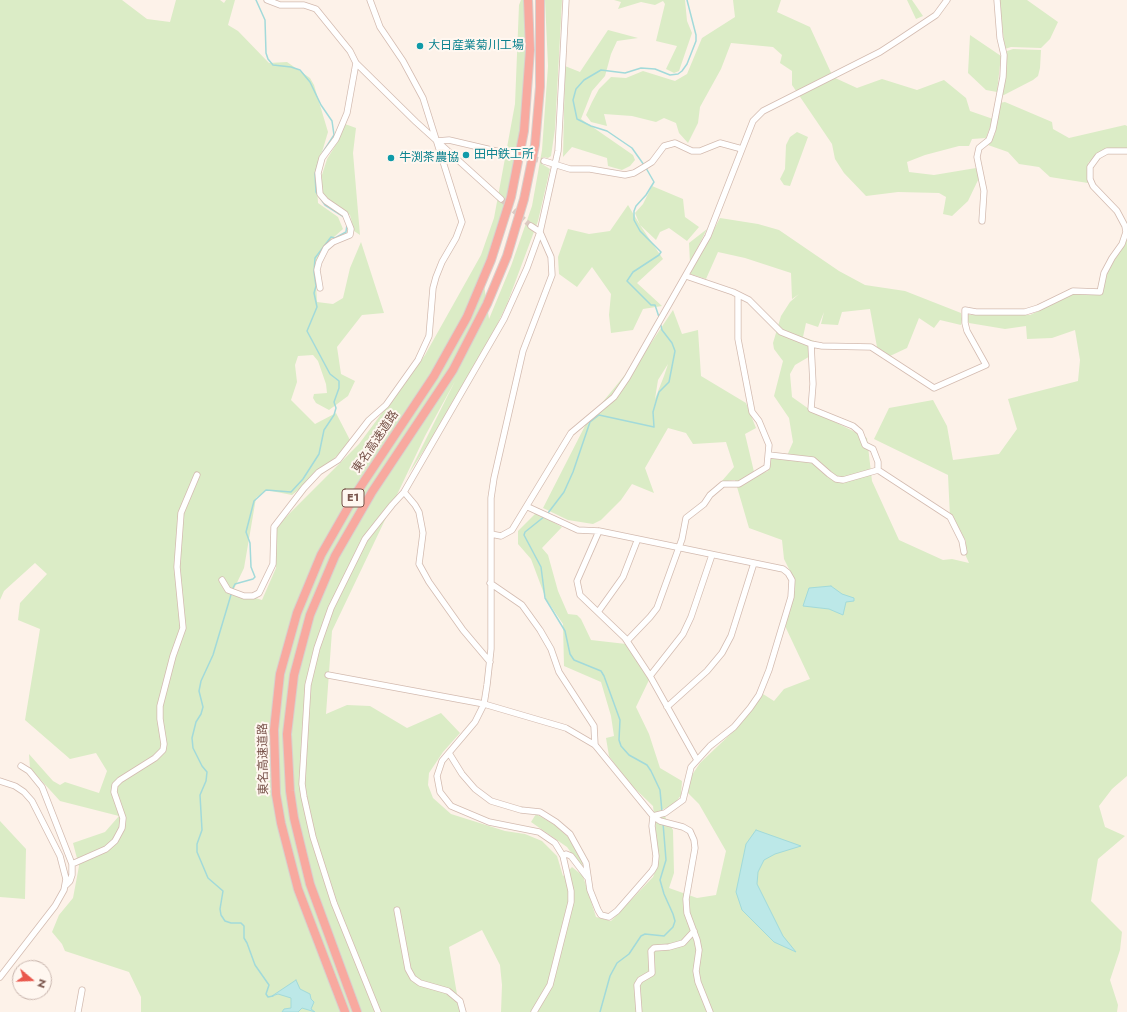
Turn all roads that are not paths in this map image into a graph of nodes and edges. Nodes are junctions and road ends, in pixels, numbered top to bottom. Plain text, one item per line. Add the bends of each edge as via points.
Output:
1 (267, 0) edge
2 (370, 0) edge
3 (528, 0) edge
4 (540, 0) edge
5 (566, 0) edge
6 (947, 0) edge
7 (997, 0) edge
8 (356, 64) junction
9 (437, 141) junction
10 (742, 149) junction
11 (1127, 151) edge
12 (513, 154) tunnel mouth
13 (544, 161) tunnel mouth
14 (555, 165) junction
15 (501, 199) tunnel mouth
16 (982, 221) dead end
17 (531, 226) tunnel mouth
18 (540, 232) junction
19 (686, 276) junction
20 (320, 288) dead end
21 (738, 295) junction
22 (811, 344) junction
23 (769, 455) junction
24 (878, 470) junction
25 (197, 475) dead end
26 (404, 492) junction
27 (528, 507) junction
28 (599, 532) junction
29 (491, 534) junction
30 (637, 540) junction
31 (679, 549) junction
32 (964, 552) dead end
33 (712, 555) junction
34 (754, 563) junction
35 (222, 580) dead end
36 (490, 583) junction
37 (598, 612) junction
38 (627, 641) junction
39 (490, 662) junction
40 (328, 675) dead end
41 (650, 676) junction
42 (484, 704) junction
43 (667, 707) junction
44 (595, 745) junction
45 (449, 754) junction
46 (697, 760) junction
47 (21, 766) dead end
48 (0, 781) edge
49 (653, 816) junction
50 (563, 856) junction
51 (72, 864) junction
52 (587, 877) junction
53 (66, 885) junction
54 (397, 910) dead end
55 (694, 931) junction
56 (0, 977) edge
57 (82, 990) dead end
58 (78, 1012) edge
59 (345, 1012) edge
60 (357, 1012) edge
61 (378, 1012) edge
62 (463, 1012) edge
63 (534, 1012) edge
64 (639, 1012) edge
65 (710, 1012) edge

1 - 8 street via 280,5 304,5 316,9 350,51
2 - 9 street via 380,26 423,98
3 - 59 highway, 東名高速道路 / E1 via 530,50 524,131 511,197 491,260 467,317 438,370 357,492 321,555 297,613 280,674 276,702 274,760 281,823 298,889
4 - 60 highway, 東名高速道路 / E1 via 540,88 535,145 524,200 507,256 487,304 453,370 372,492 334,556 310,615 294,675 288,734 288,770 294,818 310,884
5 - 14 street
6 - 10 street via 936,15 900,39 762,111 753,121
7 - 16 street via 1004,55 1003,77 993,129 977,157 984,191
8 - 9 street
8 - 20 street via 347,113 336,139 322,158 318,173 320,194 344,214 351,229 350,235 326,248 318,262
9 - 12 street via 449,140
9 - 15 street
9 - 35 street via 462,222 436,277 429,336 422,353 386,405 369,420 338,460 319,472 304,488 274,527 273,564 259,593 244,596 228,590
10 - 14 street via 720,143 700,151 692,151 675,143 664,146 648,165 625,175
10 - 19 street via 710,231
11 - 22 street via 1107,151 1098,156 1090,167 1093,186 1117,211 1126,232 1122,244 1106,268 1100,292 1073,291 1025,312 965,310 965,326 986,365 934,388 871,347
13 - 14 street
14 - 18 street
17 - 18 street
18 - 26 street via 504,319
18 - 29 street via 551,257 552,275 523,351 497,458 491,498
19 - 21 street
19 - 27 street via 627,378 614,397 571,433
21 - 22 street via 749,300 781,332
21 - 23 street via 738,339 749,401 769,445
22 - 24 street via 811,409 860,432 864,445 873,449
23 - 24 street via 813,460 836,479 843,480
23 - 31 street via 766,470 739,484 723,484 686,518 687,523
24 - 32 street via 950,517 962,541
25 - 51 street via 181,513 177,567 182,628 164,684 160,706 163,750 115,785 114,792 123,818 122,828 115,841 106,849
26 - 39 street via 419,512 423,533 419,564 463,630
26 - 61 street via 365,539 331,608 317,648 308,685 302,784 313,837 334,903
27 - 28 street via 578,530
27 - 29 street via 512,530 502,536
28 - 30 street
28 - 37 street via 577,581 580,595
29 - 36 street
30 - 31 street
30 - 37 street via 623,577
31 - 33 street
31 - 38 street via 657,608
33 - 34 street
33 - 41 street via 686,628
34 - 43 street via 731,636 722,653 707,671
34 - 46 street via 776,566 788,574 792,580 792,597 759,695 734,727
36 - 39 street
36 - 44 street via 522,605 540,630 559,672 594,726
37 - 38 street
38 - 41 street
39 - 42 street
40 - 42 street
41 - 43 street
42 - 44 street via 566,728
42 - 45 street via 475,722
43 - 46 street
44 - 49 street
45 - 50 street via 442,761 437,776 440,792 451,806 489,822 539,832 555,843
45 - 52 street via 475,789 491,801 521,810 540,812 570,834 586,863
46 - 49 street via 689,771 683,800 665,812
47 - 51 street via 29,770 42,787
48 - 53 street via 15,786 32,801 60,856 66,873
49 - 52 street via 655,866 614,914 609,917 601,915
49 - 55 street via 660,821 684,827 690,831 694,840 695,848 686,899 687,913
50 - 52 street via 571,856
50 - 63 street via 571,891 570,902 550,985
51 - 53 street via 72,875
53 - 56 street via 55,906
54 - 62 street via 408,969 413,978 420,983 448,991 460,1001
55 - 64 street via 683,943 669,948 654,948 651,951 652,973 640,980 637,985
55 - 65 street via 699,950 696,971 698,982
57 - 58 street

